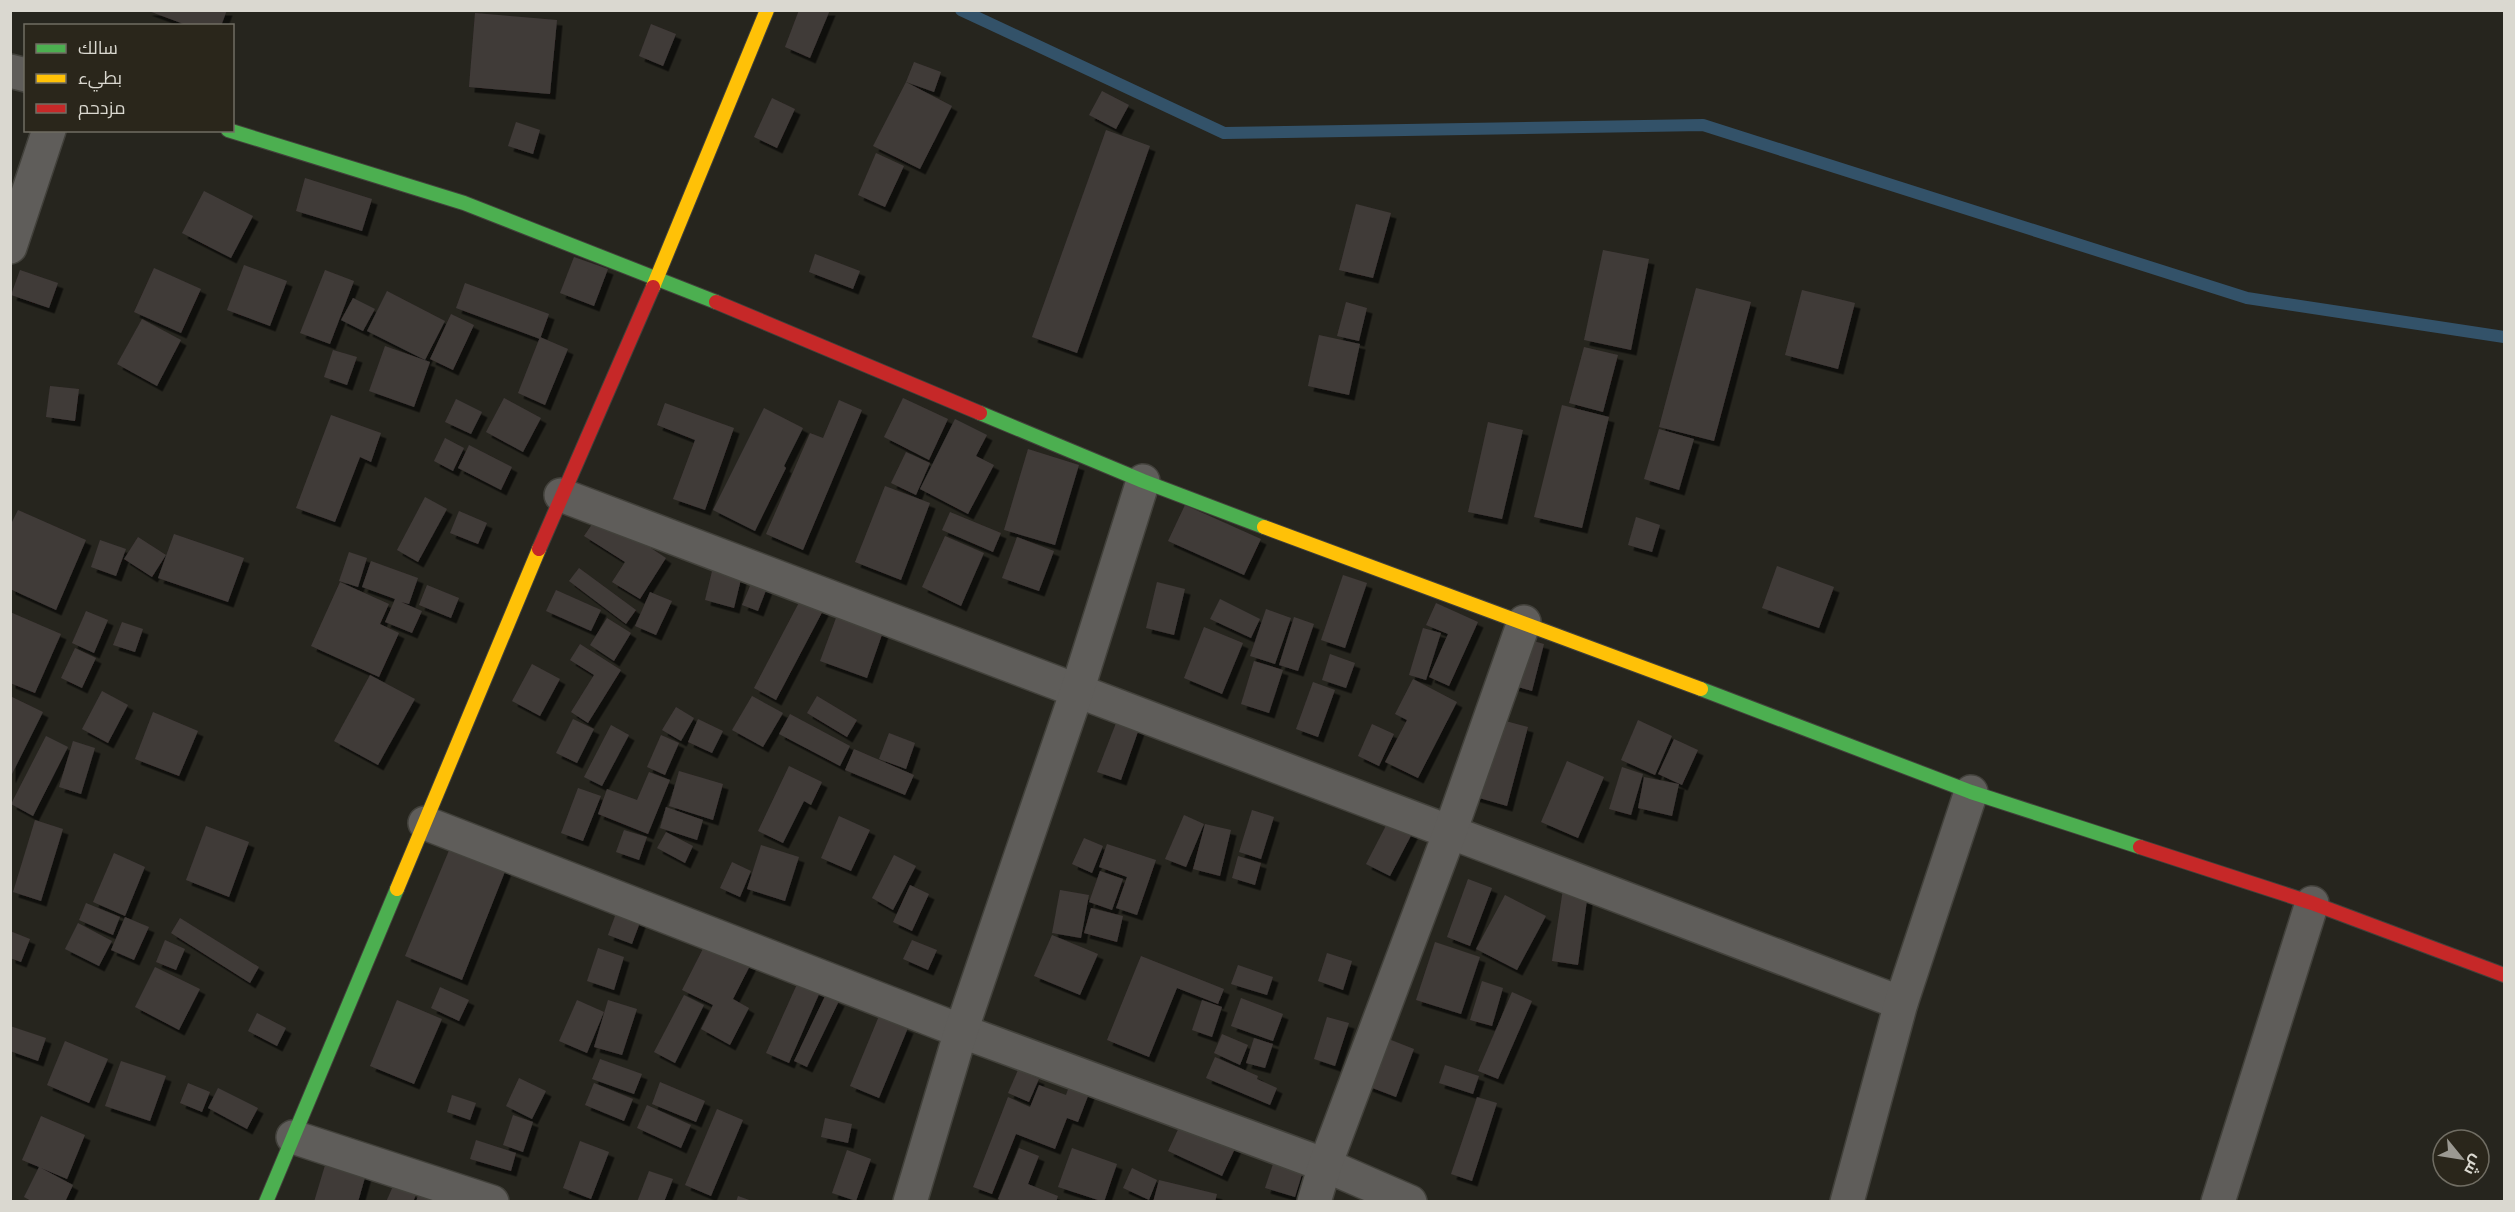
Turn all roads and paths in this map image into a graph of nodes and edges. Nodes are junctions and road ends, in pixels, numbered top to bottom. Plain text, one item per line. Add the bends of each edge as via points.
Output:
1 (767, 10) edge
2 (48, 132) edge
3 (234, 132) edge
4 (10, 247) edge
5 (657, 277) junction
6 (1143, 482) junction
7 (561, 495) junction
8 (1524, 622) junction
9 (1077, 691) junction
10 (1971, 792) junction
11 (425, 823) junction
12 (1450, 832) junction
13 (2312, 903) junction
14 (2505, 975) edge
15 (1901, 1004) junction
16 (961, 1031) junction
17 (293, 1137) junction
18 (1325, 1165) junction
19 (266, 1202) edge
20 (492, 1202) edge
21 (910, 1202) edge
22 (1314, 1202) edge
23 (1410, 1202) edge
24 (1847, 1202) edge
25 (2218, 1202) edge

1 - 5 street
2 - 4 street
3 - 5 street via 464,203
5 - 6 street
5 - 7 street
6 - 8 street
6 - 9 street
7 - 9 street
7 - 11 street
8 - 10 street
8 - 12 street
9 - 12 street
9 - 16 street
10 - 13 street
10 - 15 street
11 - 16 street
11 - 17 street
12 - 15 street
12 - 18 street
13 - 14 street
13 - 25 street
15 - 24 street
16 - 18 street
16 - 21 street
17 - 19 street
17 - 20 street
18 - 22 street
18 - 23 street

